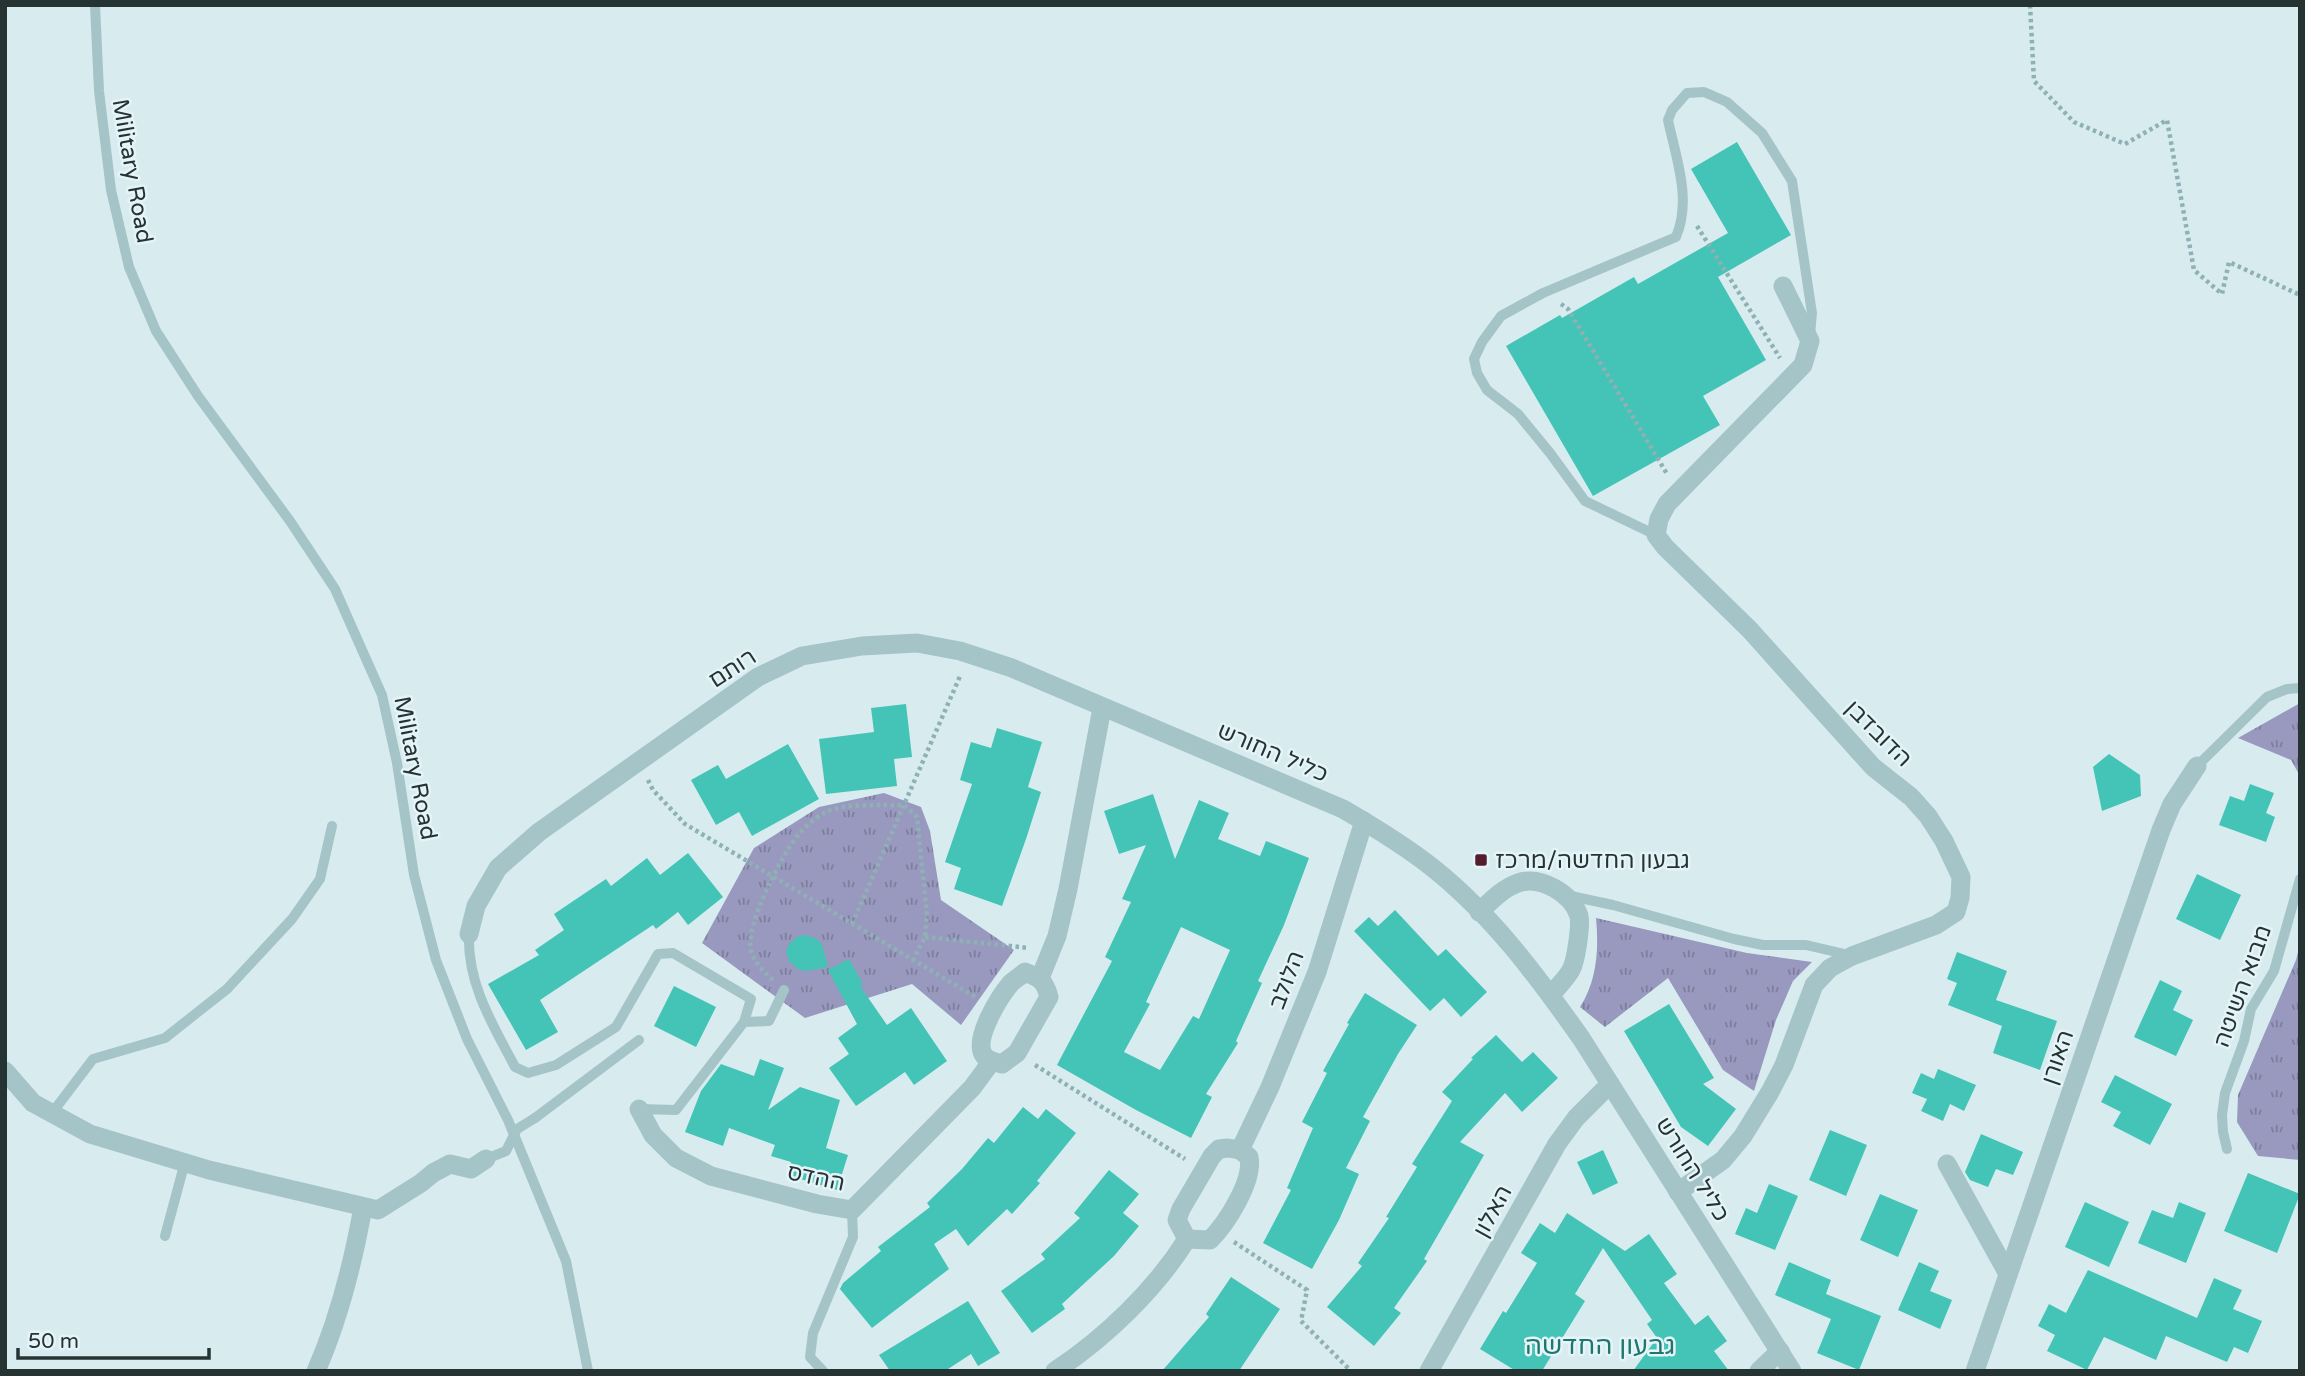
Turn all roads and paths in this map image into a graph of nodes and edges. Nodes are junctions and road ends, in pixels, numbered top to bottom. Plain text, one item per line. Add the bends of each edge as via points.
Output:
1 (95, 5) edge
2 (2030, 5) edge
3 (1684, 206) junction
4 (1783, 286) dead end
5 (1543, 293) junction
6 (2300, 295) edge
7 (1810, 341) junction
8 (1792, 376) junction
9 (1678, 493) junction
10 (1656, 535) junction
11 (970, 654) junction
12 (2300, 688) edge
13 (1102, 708) junction
14 (639, 761) junction
15 (2197, 766) joint
16 (904, 805) junction
17 (1364, 821) junction
18 (332, 827) dead end
19 (773, 876) junction
20 (2300, 879) edge
21 (1566, 895) junction
22 (1479, 912) junction
23 (852, 923) junction
24 (469, 934) joint
25 (925, 937) junction
26 (1051, 950) junction
27 (1852, 956) junction
28 (913, 960) junction
29 (1040, 978) junction
30 (785, 990) joint
31 (1551, 995) junction
32 (995, 1009) junction
33 (744, 1022) junction
34 (639, 1040) dead end
35 (1017, 1053) junction
36 (992, 1061) junction
37 (5, 1071) edge
38 (1610, 1084) junction
39 (639, 1109) joint
40 (52, 1113) junction
41 (2227, 1149) dead end
42 (1240, 1150) junction
43 (486, 1159) joint
44 (185, 1162) junction
45 (1947, 1164) dead end
46 (1203, 1171) junction
47 (1678, 1192) junction
48 (363, 1207) junction
49 (852, 1210) junction
50 (1218, 1232) junction
51 (165, 1236) dead end
52 (1187, 1239) junction
53 (2008, 1274) junction
54 (1780, 1351) junction
55 (316, 1371) edge
56 (588, 1371) edge
57 (823, 1371) edge
58 (1055, 1371) edge
59 (1352, 1371) edge
60 (1429, 1371) edge
61 (1759, 1371) edge
62 (1792, 1371) edge
63 (1975, 1371) edge

1 - 56 lane, Military Road via 111,190 129,267 156,331 191,386 335,589 382,695 414,876 436,960 566,1261
2 - 6 path via 2034,81 2074,122 2125,144 2167,120 2194,270 2222,294 2229,262
3 - 5 lane via 1676,237
3 - 7 lane via 1668,120 1687,93 1704,92 1727,102 1762,133 1792,181 1812,313
3 - 8 path
4 - 7 street
5 - 9 path via 1568,309
5 - 10 lane via 1502,316 1474,359 1477,373 1487,390 1518,414 1585,501
7 - 8 street via 1803,365
8 - 9 street
9 - 10 street via 1662,512
10 - 27 street, הדובדבן via 1750,630 1855,749 1928,816 1961,877 1956,912 1936,925
11 - 13 street, רותם
11 - 14 street, רותם via 917,643 802,656 758,677
11 - 16 path
12 - 15 lane via 2267,697
13 - 17 street, כליל החורש via 1295,786
13 - 26 street via 1068,889
14 - 19 path via 653,790 685,824
14 - 24 street, רותם via 539,832 499,868 476,906
15 - 53 street, האורן via 2161,830
16 - 19 path via 844,807 825,813 799,834
16 - 23 path
16 - 25 path via 917,817 922,845
17 - 22 street, כליל החורש via 1434,869
17 - 42 street, הלולב via 1317,972
18 - 40 lane via 320,879 292,919 227,989 165,1038 93,1059
19 - 23 path
19 - 30 path via 752,924 750,948 759,967
20 - 41 lane, מבוא השיטה via 2274,971 2251,1009 2225,1093 2222,1132
21 - 22 street via 1543,883 1520,882
21 - 27 lane via 1734,939 1763,945 1806,945
21 - 31 street via 1579,917 1577,945 1572,968
22 - 31 street, כליל החורש
23 - 28 path
24 - 33 lane via 468,957 478,993 516,1068 528,1073 556,1065 616,1027 658,954 673,953 751,999
25 - 26 path
25 - 28 path
26 - 29 street
27 - 47 street, הדובדבן via 1830,968 1814,985 1784,1065 1743,1136 1723,1160
28 - 32 path
29 - 32 street via 1025,972 1012,982
29 - 35 street via 1049,997
30 - 33 lane via 769,1021
31 - 38 street, כליל החורש
32 - 36 street via 981,1038 982,1052
33 - 39 lane via 676,1110
34 - 43 lane, bridge via 517,1129 506,1151
35 - 36 street via 1002,1064
35 - 46 path
36 - 49 street, ההדס via 972,1088
37 - 40 street via 33,1104
38 - 47 street, כליל החורש
38 - 60 street, האלון via 1557,1144
39 - 49 street, ההדס via 653,1135 676,1158 711,1176
40 - 44 street via 90,1134
42 - 46 street via 1219,1149
42 - 50 street via 1249,1157 1249,1179
43 - 48 street via 471,1169 450,1164 378,1210
44 - 48 street
44 - 51 lane
45 - 53 street
46 - 52 street via 1177,1220
47 - 54 street, כליל החורש
48 - 55 street via 355,1253
49 - 57 lane via 853,1237 813,1333 810,1357
50 - 52 street via 1210,1240
50 - 59 path via 1307,1290 1301,1321
52 - 58 street via 1133,1305 1088,1349
53 - 63 street, האורן
54 - 61 street
54 - 62 street, כליל החורש

